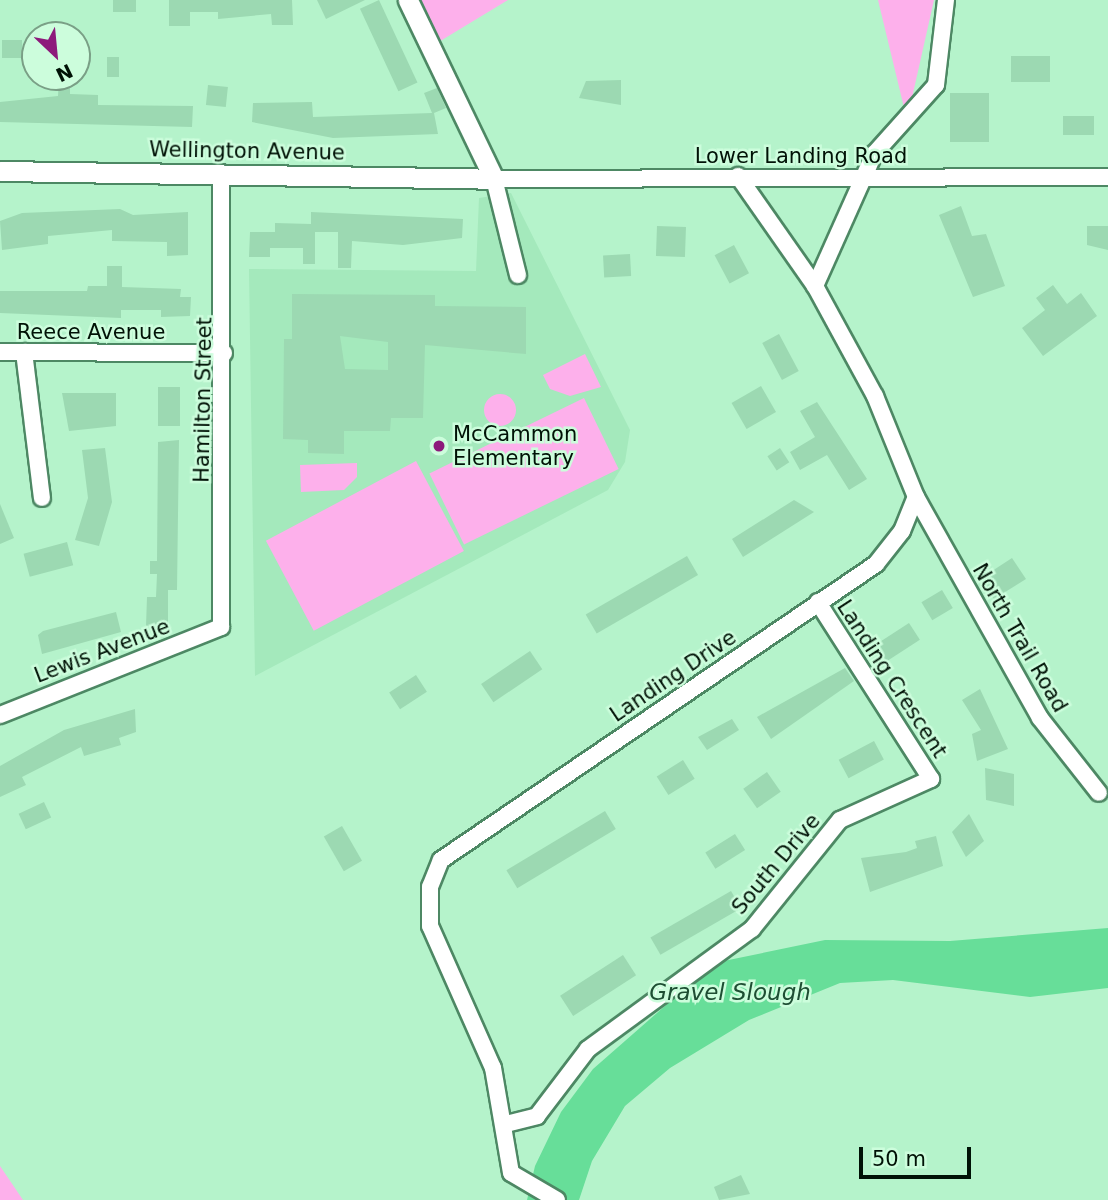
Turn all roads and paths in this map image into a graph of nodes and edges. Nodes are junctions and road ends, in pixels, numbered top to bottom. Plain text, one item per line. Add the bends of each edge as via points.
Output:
1 (408, 0) edge
2 (946, 0) edge
3 (0, 171) edge
4 (221, 173) junction
5 (738, 176) junction
6 (864, 177) junction
7 (1108, 177) edge
8 (494, 179) junction
9 (518, 275) dead end
10 (815, 286) junction
11 (0, 352) edge
12 (24, 352) junction
13 (224, 354) junction
14 (916, 497) junction
15 (43, 498) dead end
16 (818, 602) junction
17 (221, 627) joint
18 (0, 715) edge
19 (931, 779) joint
20 (1098, 793) dead end
21 (506, 1124) junction
22 (556, 1200) edge

1 - 8 street
2 - 6 street via 936,85 874,154
3 - 4 street, Wellington Avenue
4 - 8 street, Wellington Avenue
4 - 13 street, Hamilton Street
5 - 6 street, Lower Landing Road
5 - 8 street, Lower Landing Road
5 - 10 street
6 - 7 street, Lower Landing Road
6 - 10 street
8 - 9 street
10 - 14 street via 876,396
11 - 12 street, Reece Avenue
12 - 13 street, Reece Avenue
12 - 15 street
13 - 17 street, Hamilton Street
14 - 16 street, Landing Drive via 902,531 876,564
14 - 20 street, North Trail Road via 1040,718
16 - 19 street, Landing Crescent
16 - 21 street, Landing Drive via 442,860 429,887 430,926 493,1068
17 - 18 street, Lewis Avenue
19 - 21 street, South Drive via 839,820 752,929 588,1049 537,1116
21 - 22 street, Landing Drive via 511,1173

